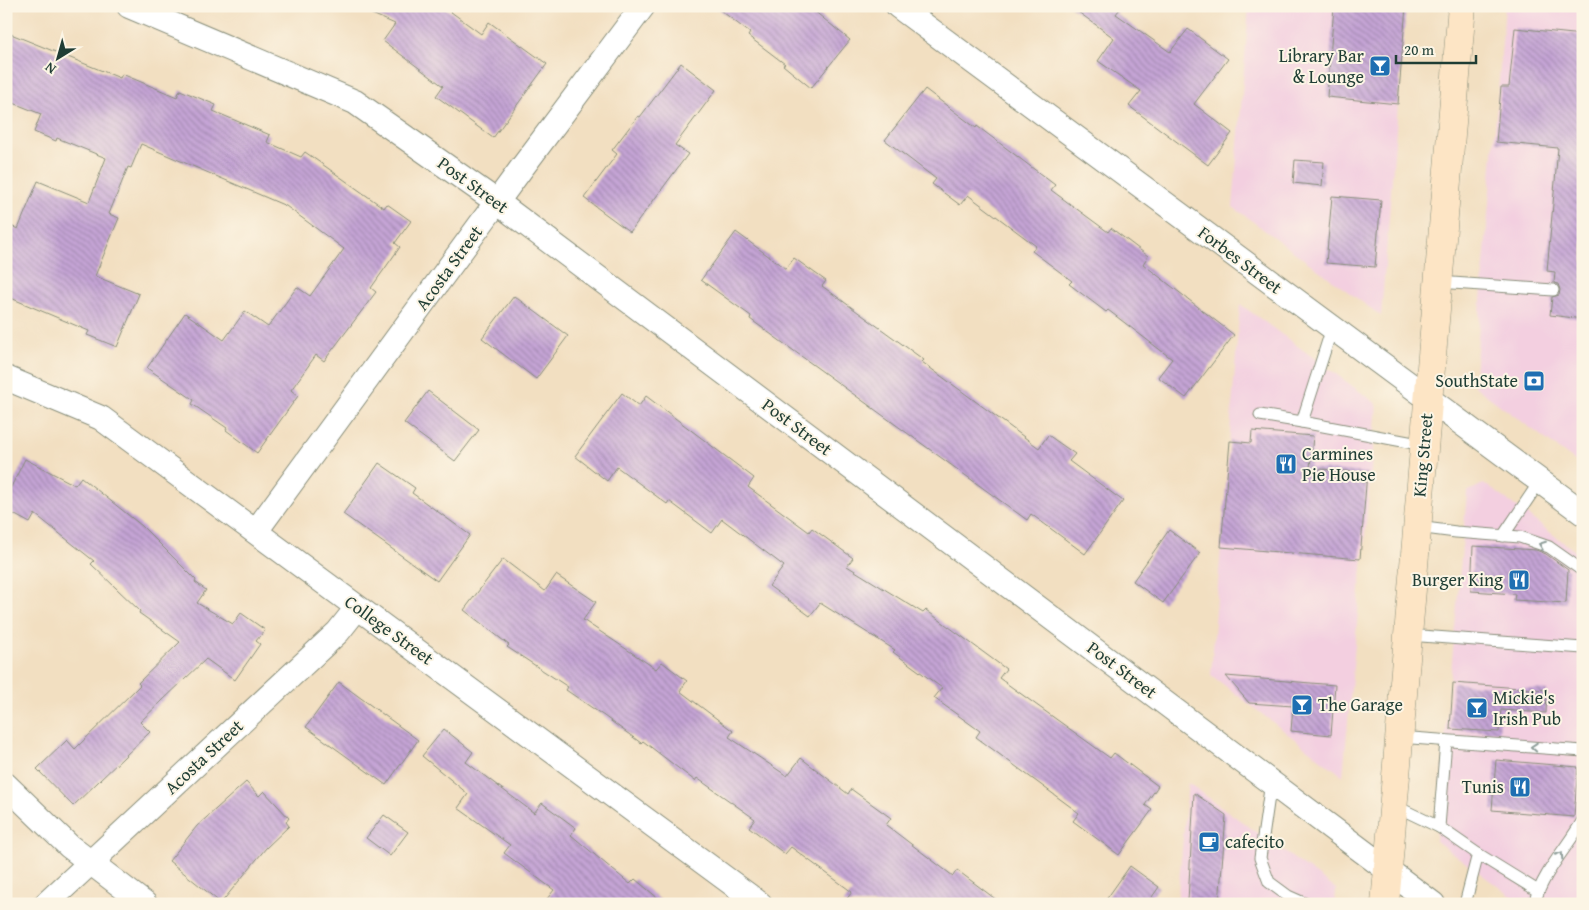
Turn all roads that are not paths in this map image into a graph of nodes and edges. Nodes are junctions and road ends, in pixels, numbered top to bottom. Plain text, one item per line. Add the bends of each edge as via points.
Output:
1 (129, 6) edge
2 (643, 6) edge
3 (898, 6) edge
4 (1462, 6) edge
5 (497, 202) junction
6 (1438, 282) junction
7 (1553, 290) dead end
8 (1332, 328) junction
9 (6, 378) edge
10 (1428, 398) junction
11 (1260, 415) dead end
12 (1302, 422) junction
13 (1424, 445) junction
14 (1540, 481) junction
15 (1583, 513) edge
16 (1417, 527) junction
17 (256, 531) junction
18 (1503, 536) junction
19 (1583, 571) edge
20 (358, 608) junction
21 (1408, 635) junction
22 (1583, 648) edge
23 (1399, 738) junction
24 (1446, 741) junction
25 (1583, 751) edge
26 (1271, 782) junction
27 (6, 785) edge
28 (1393, 805) junction
29 (1583, 820) edge
30 (1439, 827) junction
31 (1478, 854) junction
32 (91, 863) junction
33 (1388, 869) junction
34 (1538, 891) junction
35 (46, 904) edge
36 (145, 904) edge
37 (760, 904) edge
38 (1306, 904) edge
39 (1385, 904) edge
40 (1433, 904) edge
41 (1465, 904) edge
42 (1534, 904) edge

1 - 5 street, Post Street via 355,102
2 - 5 street, Acosta Street
3 - 8 street, Forbes Street
4 - 6 main road, King Street
5 - 17 street, Acosta Street
5 - 26 street, Post Street
6 - 7 lane
6 - 10 main road, King Street
8 - 10 street, Forbes Street
8 - 12 lane
9 - 17 street, College Street via 101,418
10 - 13 main road, King Street
10 - 14 street, Forbes Street
11 - 12 lane
12 - 13 lane
13 - 16 main road, King Street
14 - 15 street, Forbes Street
14 - 18 lane
16 - 18 lane
16 - 21 main road, King Street
17 - 20 street, College Street
19 -> 18 lane via 1549,548 1520,537
20 - 32 street, Acosta Street via 338,632
20 - 37 street, College Street
21 - 22 lane
21 - 23 main road, King Street
23 - 24 lane
23 - 28 main road, King Street
25 -> 24 lane
24 - 30 lane
26 - 33 street, Post Street
26 - 38 lane via 1260,858 1269,882
27 - 32 street
28 - 30 lane
28 - 33 main road, King Street
34 -> 29 lane
30 - 31 lane
31 - 34 lane
31 - 41 lane
32 - 35 street, Acosta Street
32 - 36 street
33 - 39 main road, King Street
33 - 40 street, Post Street
34 - 42 lane

